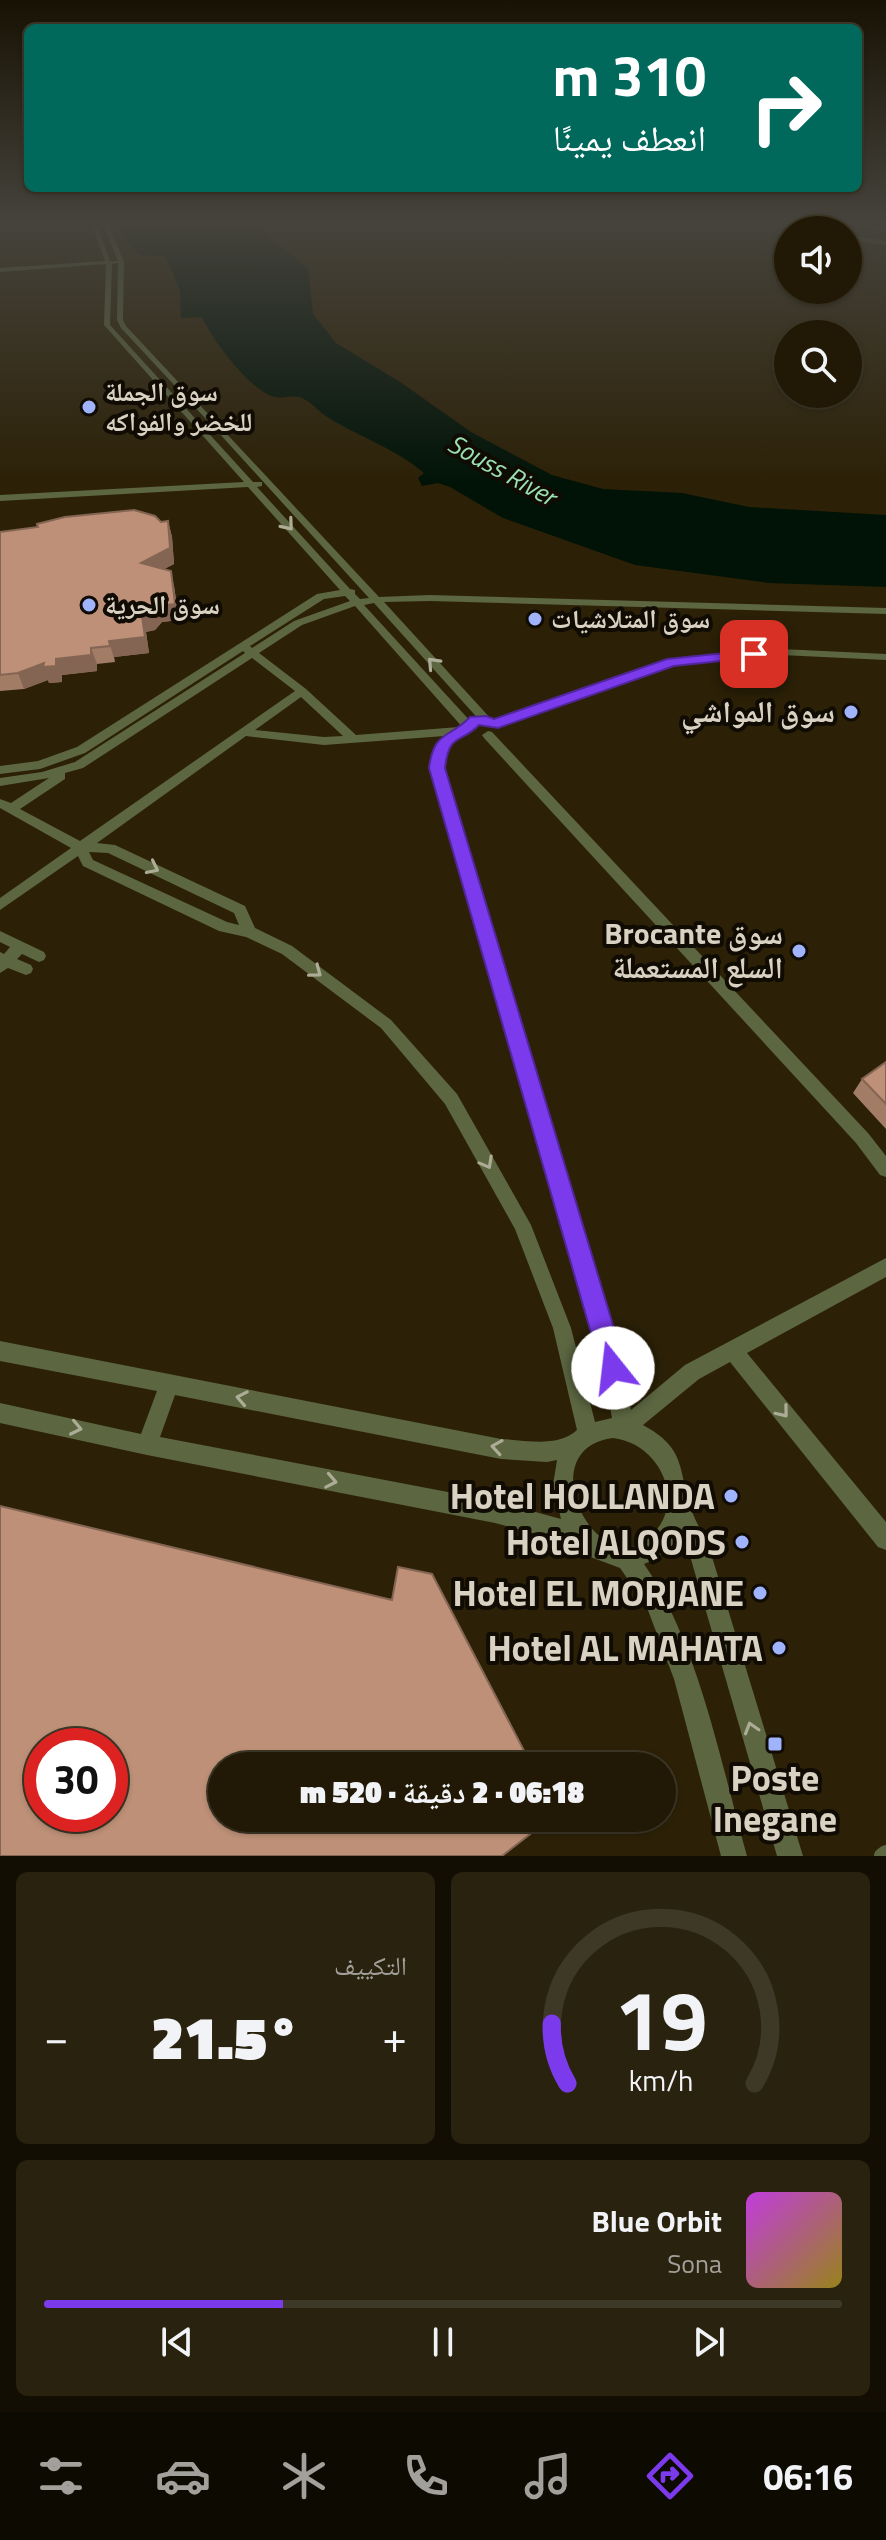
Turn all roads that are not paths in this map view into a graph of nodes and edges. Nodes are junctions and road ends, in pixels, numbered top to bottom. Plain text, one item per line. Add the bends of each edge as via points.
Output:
1 (107, 310) edge
2 (121, 310) edge
3 (267, 479) junction
4 (250, 481) junction
5 (0, 489) edge
6 (0, 498) edge
7 (334, 579) junction
8 (321, 596) junction
9 (350, 597) junction
10 (372, 597) junction
11 (886, 611) edge
12 (247, 649) junction
13 (886, 657) edge
14 (302, 691) junction
15 (489, 726) junction
16 (463, 729) junction
17 (244, 732) junction
18 (354, 740) junction
19 (79, 765) junction
20 (20, 775) junction
21 (2, 780) edge
22 (4, 809) edge
23 (80, 847) junction
24 (0, 905) edge
25 (249, 932) junction
26 (0, 936) edge
27 (20, 946) junction
28 (39, 956) dead end
29 (2, 962) edge
30 (26, 969) dead end
31 (886, 1169) edge
32 (886, 1267) edge
33 (0, 1351) edge
34 (734, 1352) junction
35 (169, 1384) junction
36 (0, 1413) edge
37 (624, 1428) junction
38 (581, 1440) junction
39 (147, 1445) junction
40 (679, 1505) junction
41 (581, 1535) junction
42 (886, 1539) edge
43 (627, 1559) junction
44 (734, 1856) edge
45 (790, 1856) edge

1 - 4 street via 107,325
2 - 3 street via 121,325
3 - 4 street
3 - 10 street
4 - 5 street
4 - 6 street
4 -> 7 street
7 - 8 street
7 - 9 street
8 - 9 street
8 - 12 street
9 - 10 street
9 - 12 street
9 - 16 street
10 - 11 street
15 -> 10 street
12 - 14 street
12 - 19 street
12 - 20 street via 81,750
13 - 15 street via 781,652 672,662
14 - 17 street
14 - 18 street
15 - 16 street via 475,735
15 - 31 street
16 - 18 street
16 - 37 street via 439,750 437,768 609,1354
17 - 18 street
17 - 23 street
19 - 20 street
19 - 22 street
20 - 21 street
20 - 22 street
22 - 23 street
23 - 24 street
23 - 25 street via 88,863 224,927
23 -> 25 street via 110,848 240,910
25 -> 38 street via 287,950 386,1024 451,1099 522,1225 562,1328
26 - 27 street
27 - 28 street
27 - 29 street
29 - 30 street
32 - 34 street
33 - 35 street
34 - 37 street via 678,1381
34 -> 42 street
38 -> 35 street via 547,1452 501,1449
35 - 39 street
36 -> 39 street
37 - 38 street via 605,1428
37 - 40 street via 642,1434 669,1463
38 - 41 street via 565,1472 564,1500
39 -> 41 street via 495,1512
40 - 43 street via 663,1543 647,1555
45 -> 40 street via 698,1547
41 - 43 street via 611,1556
43 - 44 street via 654,1598 682,1668

